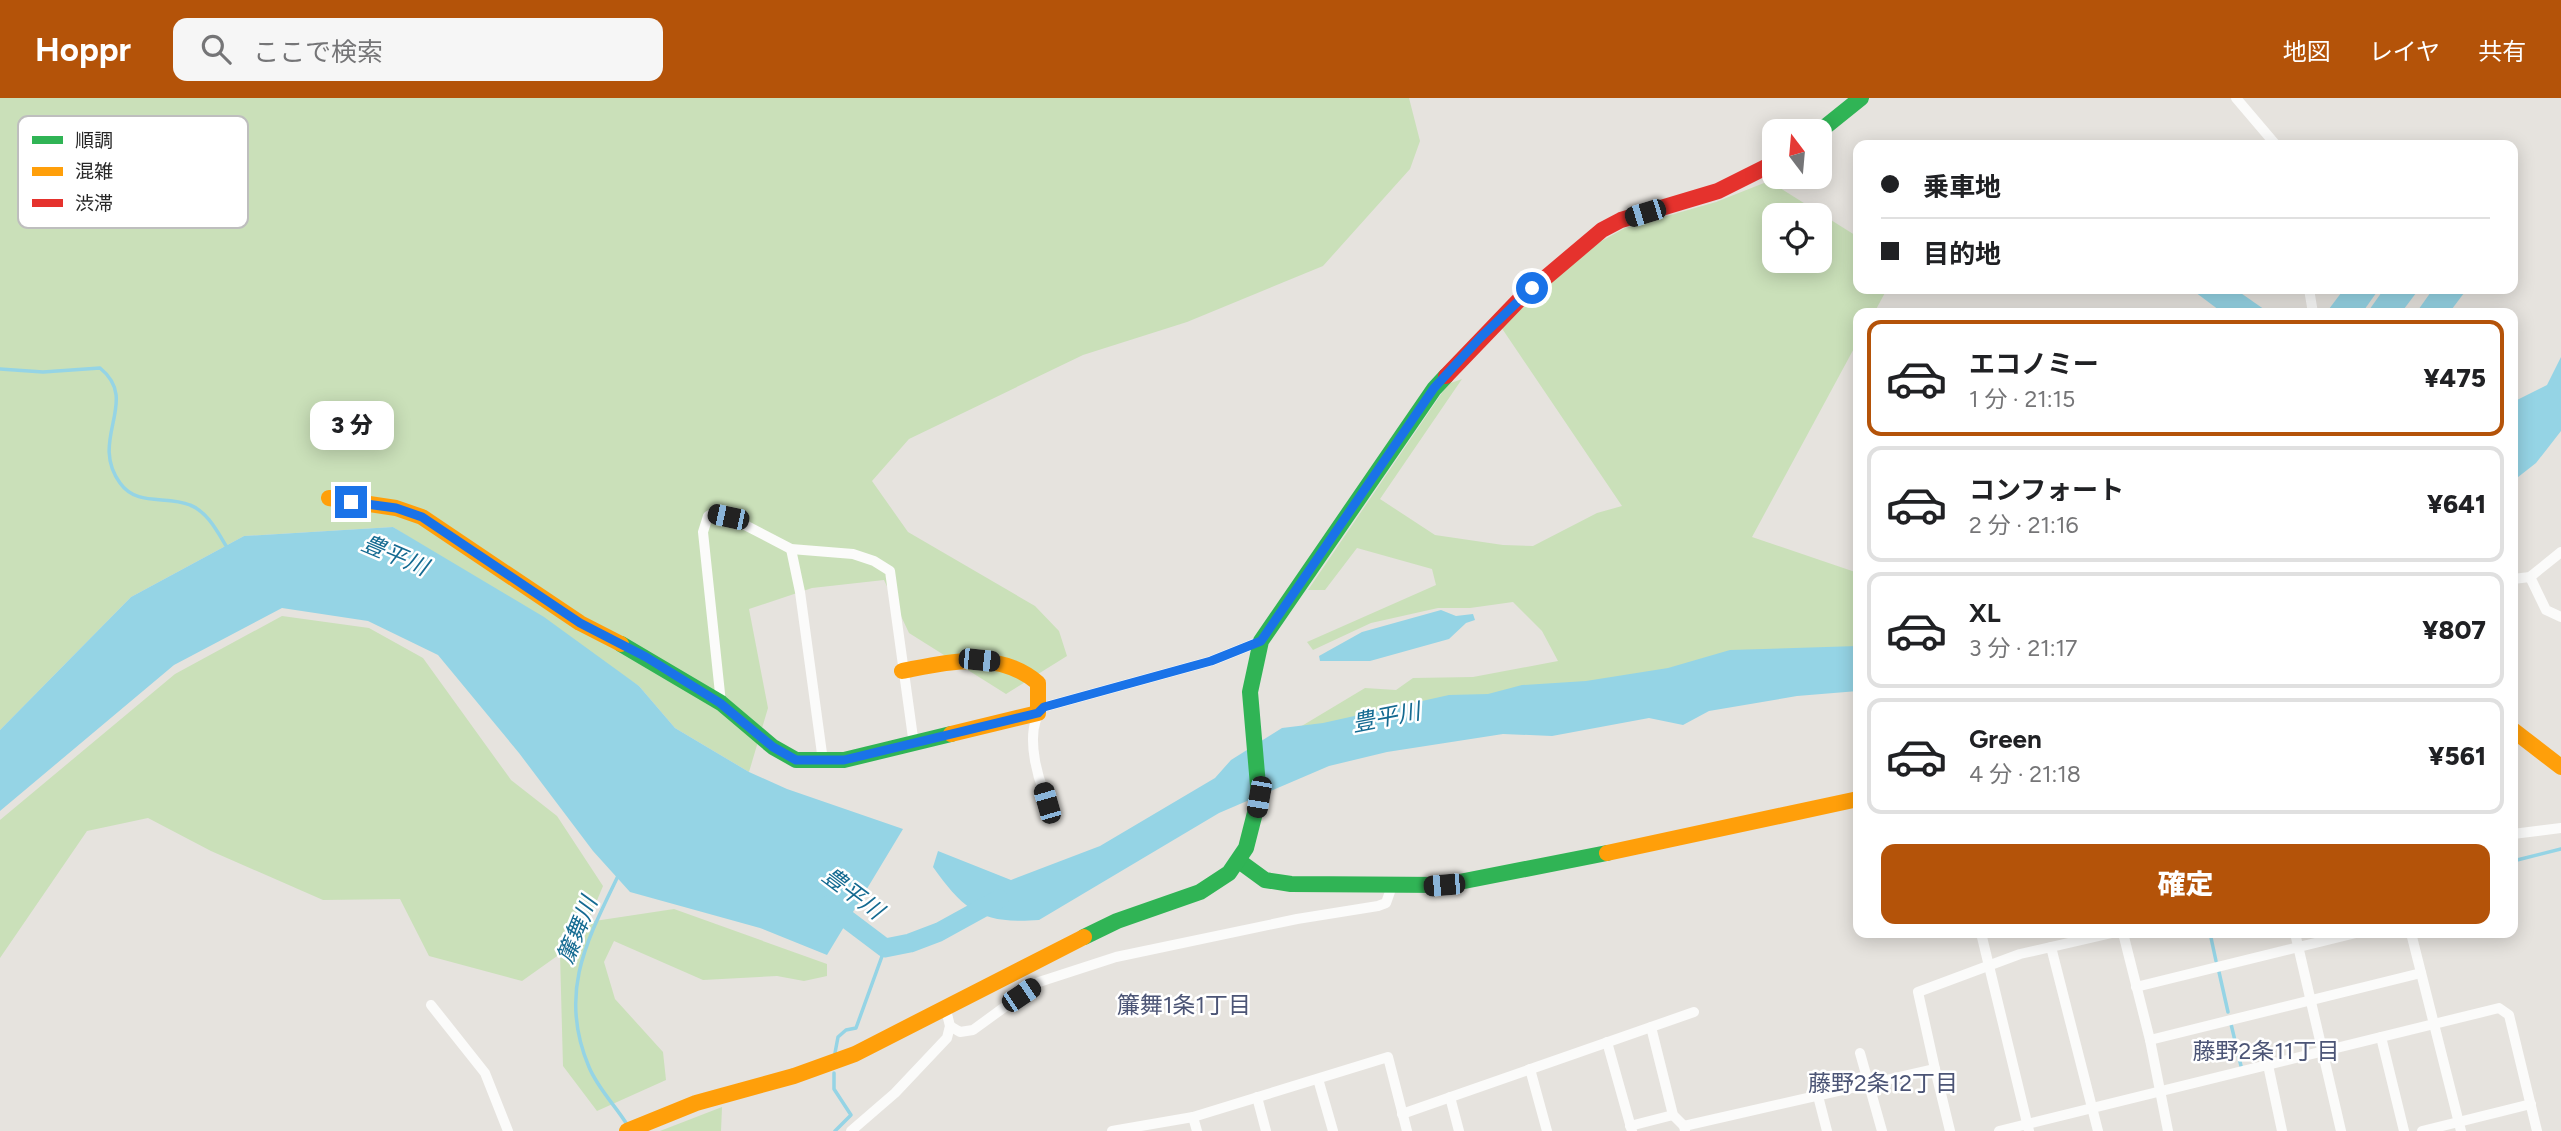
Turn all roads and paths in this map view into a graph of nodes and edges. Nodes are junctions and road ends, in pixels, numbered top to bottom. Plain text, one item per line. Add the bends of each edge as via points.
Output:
1 (1861, 98) edge
2 (2236, 98) edge
3 (1832, 121) edge
4 (2272, 140) edge
5 (1762, 169) edge
6 (329, 498) dead end
7 (791, 549) junction
8 (2561, 552) edge
9 (2530, 577) junction
10 (2518, 578) edge
11 (2559, 614) edge
12 (1261, 641) junction
13 (902, 671) junction
14 (720, 703) junction
15 (1038, 713) junction
16 (2518, 734) edge
17 (914, 745) junction
18 (823, 761) junction
19 (2561, 767) edge
20 (1853, 800) edge
21 (1056, 815) dead end
22 (2561, 828) edge
23 (2518, 833) edge
24 (1243, 854) junction
25 (1392, 886) junction
26 (1982, 938) edge
27 (2097, 938) edge
28 (2123, 938) edge
29 (2296, 938) edge
30 (2335, 938) edge
31 (2412, 938) edge
32 (2051, 947) junction
33 (2298, 947) junction
34 (1987, 965) junction
35 (2421, 973) junction
36 (2136, 987) junction
37 (2312, 1000) junction
38 (431, 1005) dead end
39 (946, 1010) junction
40 (1693, 1012) dead end
41 (2434, 1023) junction
42 (950, 1026) junction
43 (1651, 1027) junction
44 (2381, 1037) junction
45 (2150, 1040) junction
46 (1607, 1042) junction
47 (2322, 1052) junction
48 (1860, 1053) dead end
49 (2268, 1065) junction
50 (1530, 1069) junction
51 (1936, 1069) junction
52 (1318, 1079) junction
53 (1870, 1084) junction
54 (2162, 1093) junction
55 (1818, 1096) junction
56 (1257, 1097) junction
57 (1450, 1097) junction
58 (2531, 1104) junction
59 (2092, 1109) junction
60 (1402, 1114) junction
61 (1673, 1115) junction
62 (1193, 1117) junction
63 (2460, 1127) edge
64 (1631, 1128) edge
65 (2028, 1128) edge
66 (1685, 1129) edge
67 (508, 1131) edge
68 (627, 1131) edge
69 (852, 1131) edge
70 (1112, 1131) edge
71 (1197, 1131) edge
72 (1266, 1131) edge
73 (1333, 1131) edge
74 (1407, 1131) edge
75 (1459, 1131) edge
76 (1547, 1131) edge
77 (1827, 1131) edge
78 (1882, 1131) edge
79 (1950, 1131) edge
80 (1999, 1131) edge
81 (2098, 1131) edge
82 (2168, 1131) edge
83 (2282, 1131) edge
84 (2341, 1131) edge
85 (2404, 1131) edge
86 (2422, 1131) edge
87 (2537, 1131) edge

1 - 3 street
2 - 4 street
5 - 12 street via 1718,191 1602,230 1518,301 1434,388
6 - 14 street via 396,508 422,517 580,623
7 - 13 street via 853,555 890,571
7 - 14 street via 728,517 713,513 705,523
7 - 18 street
8 - 9 street
9 - 10 street
9 - 11 street via 2546,610
12 - 15 street via 1211,661 1044,707
12 - 24 street via 1250,692 1259,797
13 - 15 street via 979,660 1020,668 1038,683
13 - 17 street
14 - 18 street via 796,760
15 - 17 street
15 - 21 street via 1033,722 1035,762 1047,803
16 - 19 street
17 - 18 street
20 - 25 street via 1473,881
22 - 23 street
24 - 25 street via 1265,880
24 - 39 street via 1200,892 1116,921
25 - 42 street via 1386,903 1378,906 1116,957 1040,982 972,1030 960,1032
26 - 34 street
27 - 32 street
28 - 36 street
29 - 33 street
30 - 33 street
31 - 35 street
32 - 34 street
32 - 59 street
33 - 36 street
33 - 37 street
34 - 51 street via 1918,992
34 - 65 street
35 - 37 street
35 - 41 street
36 - 45 street
37 - 45 street
37 - 47 street
38 - 67 street via 485,1073
39 - 42 street
39 - 68 street via 826,1066 696,1103
40 - 43 street
41 - 44 street
41 - 58 street via 2500,1008 2509,1015
41 - 63 street
42 - 69 street via 947,1038
43 - 46 street
43 - 61 street
44 - 47 street
44 - 85 street
45 - 54 street
46 - 50 street
46 - 64 street
47 - 49 street
47 - 84 street
48 - 53 street
49 - 54 street
49 - 83 street
50 - 57 street
50 - 76 street
51 - 53 street
51 - 79 street
52 - 56 street
52 - 60 street via 1388,1057
52 - 73 street
53 - 55 street
53 - 78 street
54 - 59 street
54 - 82 street
55 - 66 street
55 - 77 street
56 - 62 street
56 - 72 street
57 - 60 street
57 - 75 street
58 - 63 street
58 - 87 street
59 - 65 street
59 - 81 street
60 - 74 street
61 - 64 street
61 - 66 street
62 - 70 street
62 - 71 street
63 - 86 street
65 - 80 street

